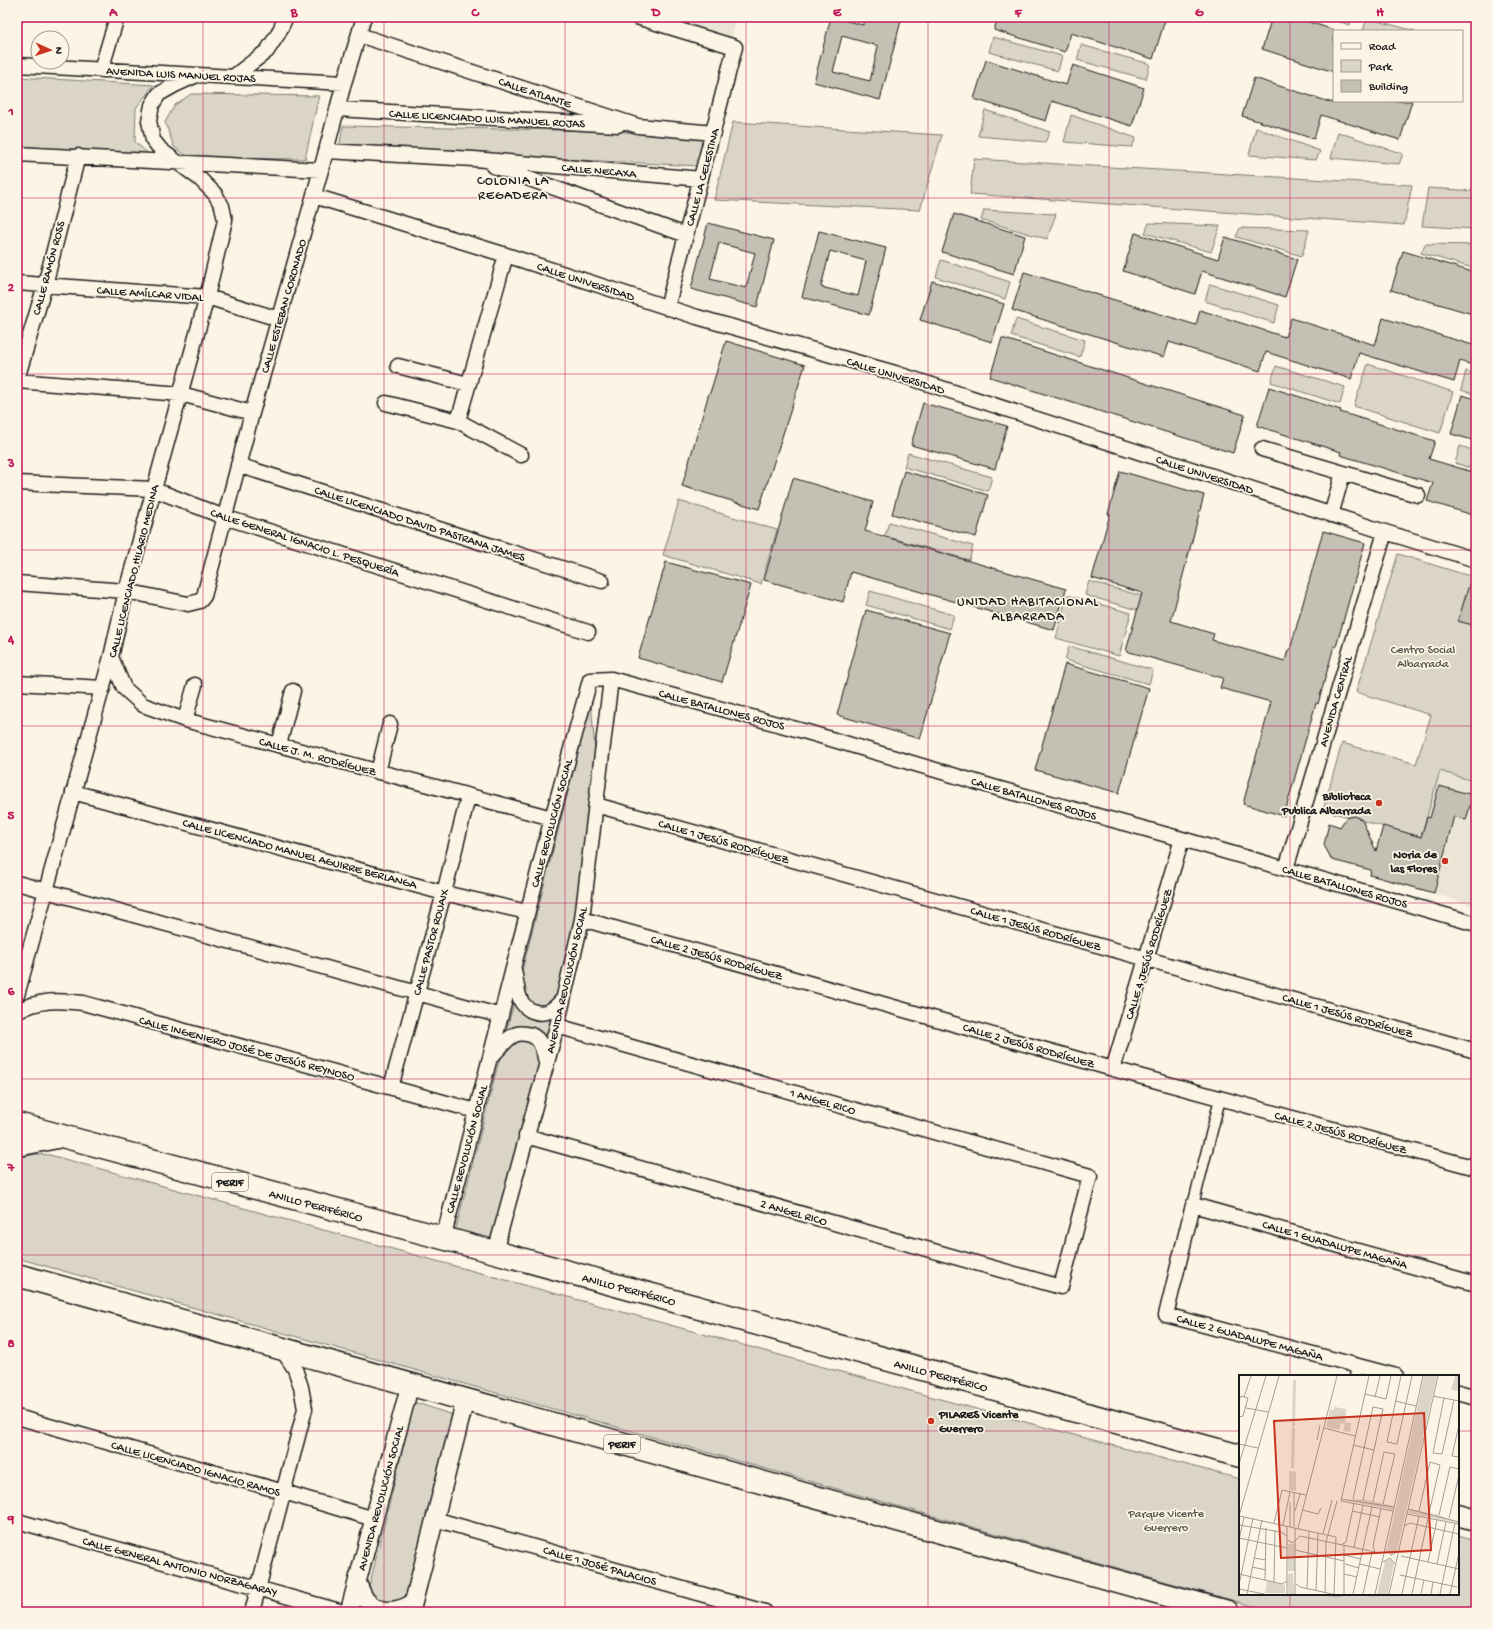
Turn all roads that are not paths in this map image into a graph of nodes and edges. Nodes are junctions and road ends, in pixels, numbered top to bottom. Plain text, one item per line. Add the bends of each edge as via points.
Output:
1 (117, 17) edge
2 (286, 17) edge
3 (364, 17) edge
4 (637, 17) edge
5 (359, 35) junction
6 (17, 65) edge
7 (101, 70) junction
8 (197, 75) junction
9 (233, 77) junction
10 (344, 83) junction
11 (337, 109) junction
12 (638, 126) junction
13 (714, 133) junction
14 (326, 151) junction
15 (17, 154) edge
16 (78, 156) junction
17 (474, 159) junction
18 (178, 162) junction
19 (321, 170) junction
20 (701, 179) junction
21 (314, 196) junction
22 (686, 235) junction
23 (506, 255) junction
24 (17, 283) edge
25 (45, 285) junction
26 (207, 297) junction
27 (667, 308) junction
28 (279, 319) junction
29 (398, 366) dead end
30 (17, 380) edge
31 (468, 384) junction
32 (181, 394) junction
33 (386, 403) dead end
34 (252, 413) junction
35 (458, 421) junction
36 (1262, 449) dead end
37 (521, 455) dead end
38 (238, 465) junction
39 (1343, 473) junction
40 (17, 483) edge
41 (154, 489) junction
42 (1418, 495) dead end
43 (1331, 515) junction
44 (224, 517) junction
45 (1385, 532) junction
46 (1476, 560) edge
47 (602, 581) dead end
48 (17, 583) edge
49 (126, 591) junction
50 (588, 632) dead end
51 (111, 657) junction
52 (611, 679) junction
53 (590, 680) joint
54 (17, 683) edge
55 (195, 685) dead end
56 (103, 688) junction
57 (292, 691) dead end
58 (185, 720) junction
59 (390, 724) dead end
60 (279, 745) junction
61 (378, 772) junction
62 (73, 792) junction
63 (468, 797) junction
64 (596, 805) junction
65 (552, 818) junction
66 (1182, 839) junction
67 (1286, 869) junction
68 (17, 883) edge
69 (46, 891) junction
70 (444, 893) junction
71 (527, 912) junction
72 (582, 919) junction
73 (1476, 924) edge
74 (1147, 960) junction
75 (513, 966) junction
76 (18, 989) edge
77 (416, 994) junction
78 (563, 999) junction
79 (17, 1012) edge
80 (501, 1016) junction
81 (557, 1026) junction
82 (1476, 1051) edge
83 (490, 1058) junction
84 (546, 1062) junction
85 (1113, 1069) junction
86 (391, 1087) junction
87 (1220, 1099) junction
88 (476, 1111) junction
89 (17, 1124) edge
90 (60, 1136) junction
91 (526, 1136) junction
92 (17, 1145) edge
93 (1476, 1168) edge
94 (1193, 1205) junction
95 (443, 1239) junction
96 (495, 1252) junction
97 (20, 1275) edge
98 (1476, 1284) edge
99 (1061, 1287) joint
100 (281, 1348) junction
101 (1356, 1371) edge
102 (1388, 1375) edge
103 (410, 1384) junction
104 (1459, 1392) edge
105 (1476, 1397) edge
106 (465, 1401) junction
107 (17, 1418) edge
108 (1239, 1456) edge
109 (284, 1492) junction
110 (1459, 1515) edge
111 (374, 1519) junction
112 (434, 1519) junction
113 (1476, 1520) edge
114 (17, 1521) edge
115 (357, 1582) junction
116 (258, 1588) junction
117 (412, 1607) edge
118 (252, 1612) edge
119 (343, 1612) edge
120 (349, 1612) edge
121 (765, 1612) edge
122 (1228, 1612) edge

1 - 7 street
2 - 9 street via 267,51
3 - 5 street, CALLE ESTEBAN CORONADO
4 - 13 street, CALLE LA CELESTINA via 736,47
5 - 10 street, CALLE ESTEBAN CORONADO
5 - 12 street, CALLE ATLANTE
6 - 7 street, AVENIDA LUIS MANUEL ROJAS
7 - 8 street, AVENIDA LUIS MANUEL ROJAS
8 - 9 street, AVENIDA LUIS MANUEL ROJAS
8 - 18 street, CALLE LICENCIADO HILARIO MEDINA via 159,94 152,105 150,121 153,140 161,150
9 - 10 street, AVENIDA LUIS MANUEL ROJAS
10 - 11 street, CALLE ESTEBAN CORONADO
11 - 12 street, CALLE LICENCIADO LUIS MANUEL ROJAS
11 - 14 street, CALLE ESTEBAN CORONADO
12 - 13 street, CALLE ATLANTE
13 - 20 street, CALLE LA CELESTINA
14 - 17 street, CALLE NECAXA
14 - 19 street, CALLE ESTEBAN CORONADO
15 - 16 street
16 - 18 street
16 - 25 street, CALLE RAMÓN ROSS
17 - 20 street, CALLE NECAXA
17 - 22 street, CALLE NECAXA
18 - 19 street
18 - 26 street, CALLE LICENCIADO HILARIO MEDINA via 215,194 226,220
19 - 21 street, CALLE ESTEBAN CORONADO
20 - 22 street, CALLE LA CELESTINA
21 - 23 street, CALLE UNIVERSIDAD
21 - 28 street, CALLE ESTEBAN CORONADO
22 - 27 street, CALLE LA CELESTINA
23 - 27 street, CALLE UNIVERSIDAD
23 - 31 street
24 - 25 street, CALLE AMÍLCAR VIDAL
25 - 26 street, CALLE AMÍLCAR VIDAL
25 - 30 street, CALLE RAMÓN ROSS
26 - 28 street, CALLE AMÍLCAR VIDAL
26 - 32 street, CALLE LICENCIADO HILARIO MEDINA
27 - 43 street, CALLE UNIVERSIDAD via 895,373
28 - 34 street, CALLE ESTEBAN CORONADO
29 - 31 street
30 - 32 street
31 - 35 street
32 - 34 street
32 - 41 street, CALLE LICENCIADO HILARIO MEDINA
33 - 35 street
34 - 38 street, CALLE ESTEBAN CORONADO
35 - 37 street
36 - 39 street
38 - 44 street, CALLE ESTEBAN CORONADO
38 - 47 street, CALLE LICENCIADO DAVID PASTRANA JAMES
39 - 42 street
39 - 43 street
40 - 41 street, CALLE GENERAL IGNACIO L. PESQUERÍA
41 - 44 street, CALLE GENERAL IGNACIO L. PESQUERÍA
41 - 49 street, CALLE LICENCIADO HILARIO MEDINA
43 - 45 street, CALLE UNIVERSIDAD
44 - 49 street, CALLE ESTEBAN CORONADO via 204,596 200,601 188,604
44 - 50 street, CALLE GENERAL IGNACIO L. PESQUERÍA
45 - 46 street, CALLE UNIVERSIDAD
45 - 67 street, AVENIDA CENTRAL
48 - 49 street
49 - 51 street, CALLE LICENCIADO HILARIO MEDINA
51 - 56 street, CALLE LICENCIADO HILARIO MEDINA
51 - 58 street, CALLE J. M. RODRÍGUEZ via 124,688 143,705
52 - 53 street, CALLE BATALLONES ROJOS
52 - 64 street, AVENIDA REVOLUCIÓN SOCIAL
52 - 66 street, CALLE BATALLONES ROJOS
53 - 65 street, CALLE REVOLUCIÓN SOCIAL
54 - 56 street
55 - 58 street
56 - 62 street, CALLE LICENCIADO HILARIO MEDINA
57 - 60 street
58 - 60 street, CALLE J. M. RODRÍGUEZ
59 - 61 street
60 - 61 street, CALLE J. M. RODRÍGUEZ
61 - 63 street, CALLE J. M. RODRÍGUEZ
62 - 69 street, CALLE LICENCIADO HILARIO MEDINA
62 - 70 street, CALLE LICENCIADO MANUEL AGUIRRE BERLANGA
63 - 65 street, CALLE J. M. RODRÍGUEZ
63 - 70 street, CALLE PASTOR ROUAIX
64 - 72 street, AVENIDA REVOLUCIÓN SOCIAL
64 - 74 street, CALLE 1 JESÚS RODRÍGUEZ
65 - 71 street, CALLE REVOLUCIÓN SOCIAL
66 - 67 street, CALLE BATALLONES ROJOS
66 - 74 street, CALLE 4 JESÚS RODRÍGUEZ
67 - 73 street, CALLE BATALLONES ROJOS
68 - 69 street
69 - 76 street, CALLE LICENCIADO HILARIO MEDINA
69 - 77 street
70 - 71 street, CALLE LICENCIADO MANUEL AGUIRRE BERLANGA
70 - 77 street, CALLE PASTOR ROUAIX
71 - 75 street, CALLE REVOLUCIÓN SOCIAL
72 - 78 street, AVENIDA REVOLUCIÓN SOCIAL
72 - 85 street, CALLE 2 JESÚS RODRÍGUEZ
74 - 82 street, CALLE 1 JESÚS RODRÍGUEZ
74 - 85 street, CALLE 4 JESÚS RODRÍGUEZ
75 - 78 street, CALLE REVOLUCIÓN SOCIAL via 521,1001 526,1008 536,1013 546,1013
75 - 80 street, CALLE REVOLUCIÓN SOCIAL
77 - 80 street
77 - 86 street, CALLE PASTOR ROUAIX
78 - 81 street, AVENIDA REVOLUCIÓN SOCIAL
79 - 86 street, CALLE INGENIERO JOSÉ DE JESÚS REYNOSO via 27,1006 55,1000 83,1003
80 - 83 street, CALLE REVOLUCIÓN SOCIAL
81 - 84 street, AVENIDA REVOLUCIÓN SOCIAL
81 - 99 street, 1 ANGEL RICO via 1090,1176
83 - 84 street, CALLE REVOLUCIÓN SOCIAL via 511,1036 519,1033 531,1034 538,1038
83 - 88 street, CALLE REVOLUCIÓN SOCIAL
84 - 91 street, AVENIDA REVOLUCIÓN SOCIAL
85 - 87 street, CALLE 2 JESÚS RODRÍGUEZ
86 - 88 street, CALLE INGENIERO JOSÉ DE JESÚS REYNOSO
87 - 93 street, CALLE 2 JESÚS RODRÍGUEZ
87 - 94 street
88 - 95 street, CALLE REVOLUCIÓN SOCIAL
89 - 90 main road, ANILLO PERIFÉRICO / PERIF
90 - 92 main road
90 - 95 main road, ANILLO PERIFÉRICO / PERIF
91 - 96 street, AVENIDA REVOLUCIÓN SOCIAL
91 - 99 street, 2 ANGEL RICO
94 - 98 street, CALLE 1 GUADALUPE MAGAÑA
94 - 101 street, CALLE 2 GUADALUPE MAGAÑA via 1166,1315
95 - 96 main road, ANILLO PERIFÉRICO / PERIF
96 - 108 main road, ANILLO PERIFÉRICO / PERIF
97 - 100 main road, PERIF
100 - 103 main road, PERIF
100 - 109 street via 295,1369 305,1409
101 - 102 street, CALLE 2 GUADALUPE MAGAÑA
103 - 106 main road, PERIF
103 - 111 street, AVENIDA REVOLUCIÓN SOCIAL
104 - 105 street
106 - 112 street
106 - 122 main road, PERIF
107 - 109 street, CALLE LICENCIADO IGNACIO RAMOS
109 - 111 street, CALLE LICENCIADO IGNACIO RAMOS
109 - 116 street
110 - 113 main road
111 - 115 street, AVENIDA REVOLUCIÓN SOCIAL
112 - 117 street
112 - 121 street, CALLE 1 JOSÉ PALACIOS
114 - 116 street, CALLE GENERAL ANTONIO NORZAGARAY
115 - 117 street via 371,1606 392,1611
115 - 120 street, AVENIDA REVOLUCIÓN SOCIAL
116 - 118 street
116 - 119 street, CALLE GENERAL ANTONIO NORZAGARAY

